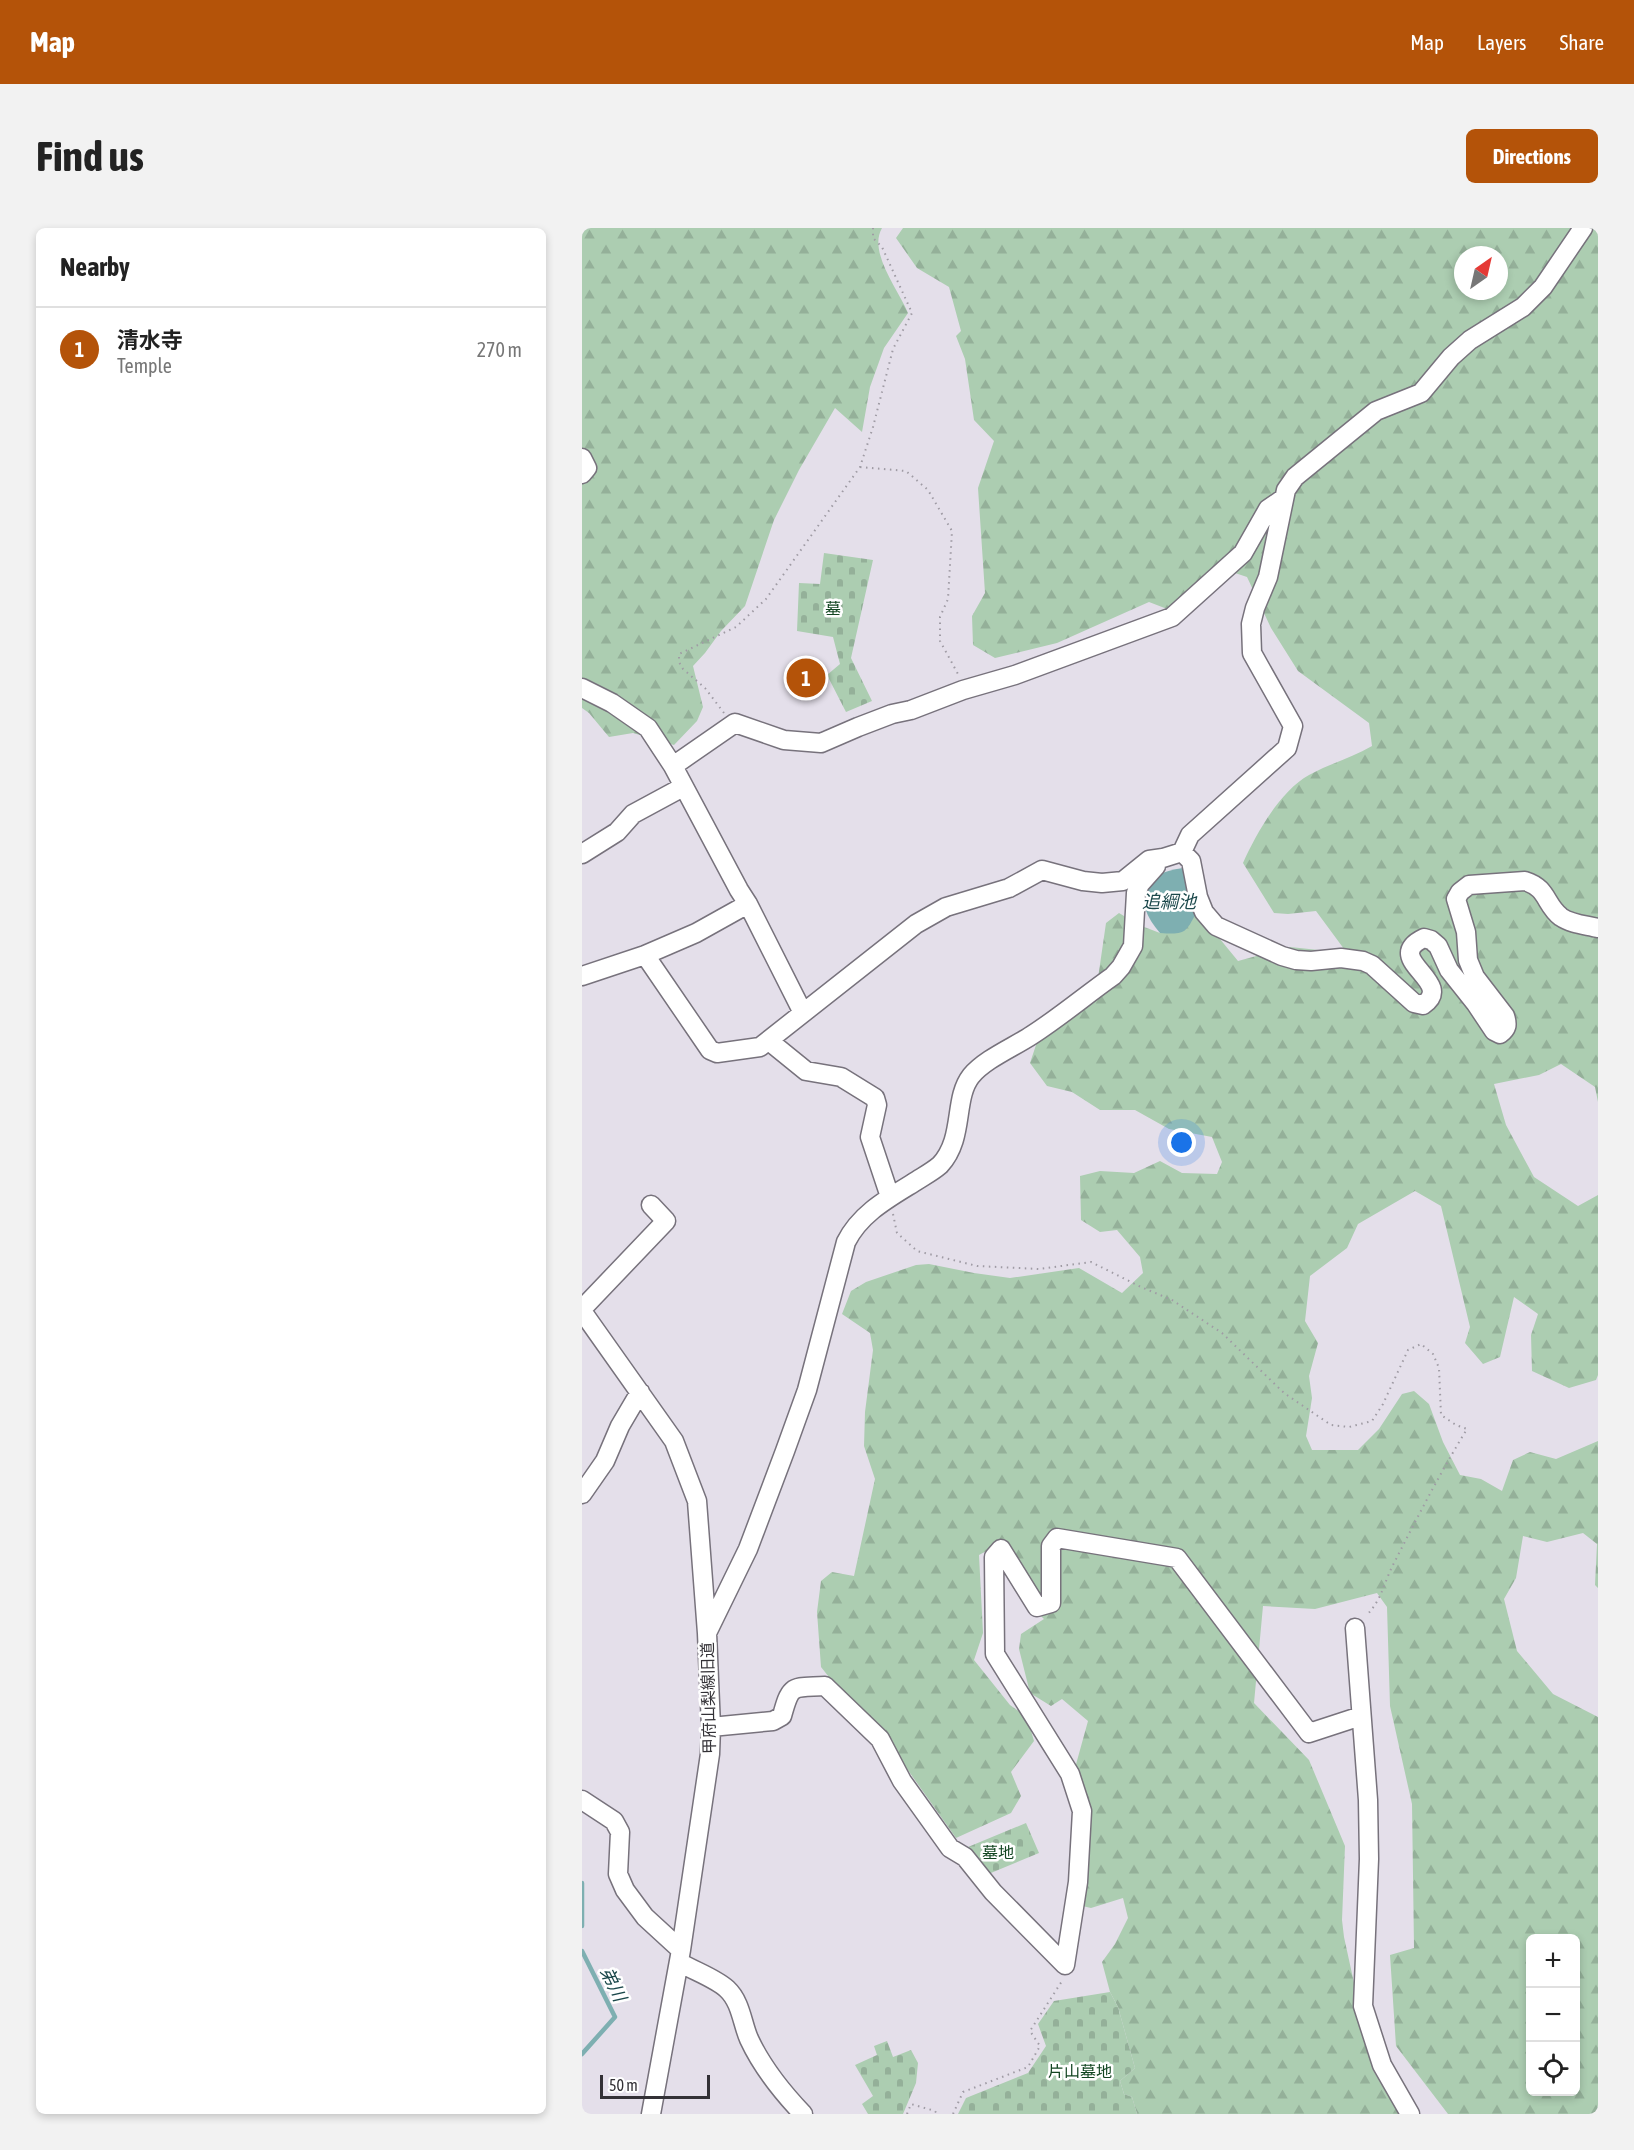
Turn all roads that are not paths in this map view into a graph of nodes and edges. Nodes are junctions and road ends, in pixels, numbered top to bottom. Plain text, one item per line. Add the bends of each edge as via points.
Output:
1 (1583, 228) edge
2 (582, 458) edge
3 (582, 474) edge
4 (1284, 498) junction
5 (582, 688) edge
6 (673, 766) junction
7 (683, 787) junction
8 (1182, 852) junction
9 (582, 854) edge
10 (1163, 858) junction
11 (1123, 881) junction
12 (748, 904) junction
13 (1135, 910) junction
14 (1598, 928) edge
15 (645, 955) junction
16 (582, 976) edge
17 (803, 1013) junction
18 (769, 1041) junction
19 (890, 1197) junction
20 (651, 1205) dead end
21 (582, 1310) edge
22 (640, 1392) junction
23 (582, 1494) edge
24 (1355, 1628) road end
25 (707, 1633) junction
26 (1361, 1716) junction
27 (711, 1727) junction
28 (582, 1800) edge
29 (680, 1956) junction
30 (651, 2114) edge
31 (803, 2114) edge
32 (1410, 2114) edge

1 - 4 street via 1543,287 1523,307 1470,340 1421,393 1376,411 1294,477
2 - 3 street via 587,468
4 - 6 street via 1268,509 1243,553 1172,616 1015,675 858,726 821,743 784,740 735,723
4 - 8 street via 1268,577 1253,616 1251,641 1252,653 1293,726 1287,748 1190,835
5 - 6 street via 648,728
6 - 7 street
7 - 9 street via 633,814 617,832
7 - 12 street
8 - 10 street
8 - 14 street via 1191,861 1198,897 1215,926 1296,960 1363,960 1414,1003 1423,1005 1433,994 1432,987 1412,962 1410,953 1417,941 1431,940 1449,970 1500,1034 1508,1024 1505,1016 1475,977 1468,960 1466,932 1456,899 1460,892 1469,885 1525,881 1543,891 1558,915
10 - 11 street via 1149,860
10 - 13 street via 1140,884
11 - 13 street via 1127,905
11 - 17 street via 1083,881 1042,870 1009,888 946,907 916,924
12 - 15 street
12 - 17 street
13 - 19 street via 1133,946 1121,967 972,1075 965,1086 951,1149 944,1160
15 - 16 street
15 - 18 street via 710,1050 717,1053 760,1047
17 - 18 street
18 - 19 street via 806,1071 841,1077 875,1098 870,1137
19 - 25 street via 866,1214 846,1242 807,1390 786,1452 748,1549
20 - 21 street via 666,1221
21 - 22 street, 甲府山梨線旧道
22 - 23 street via 605,1461
22 - 25 street, 甲府山梨線旧道 via 679,1452 697,1501
24 - 26 street
25 - 27 street, 甲府山梨線旧道
26 - 27 street via 1309,1733 1177,1558 1057,1538 1051,1546 1051,1603 1036,1607 1001,1549 994,1557 995,1654 1070,1774 1082,1811 1078,1882 1065,1965 993,1892 965,1857 950,1848 902,1781 880,1739 825,1686 795,1688 788,1693 782,1716 773,1721
26 - 32 street via 1369,1859 1363,2006 1382,2065
27 - 29 street, 甲府山梨線旧道 via 698,1846
28 - 29 street via 614,1821 620,1832 618,1874 625,1890
29 - 30 street, 甲府山梨線旧道
29 - 31 street via 735,1998 758,2056 782,2092

